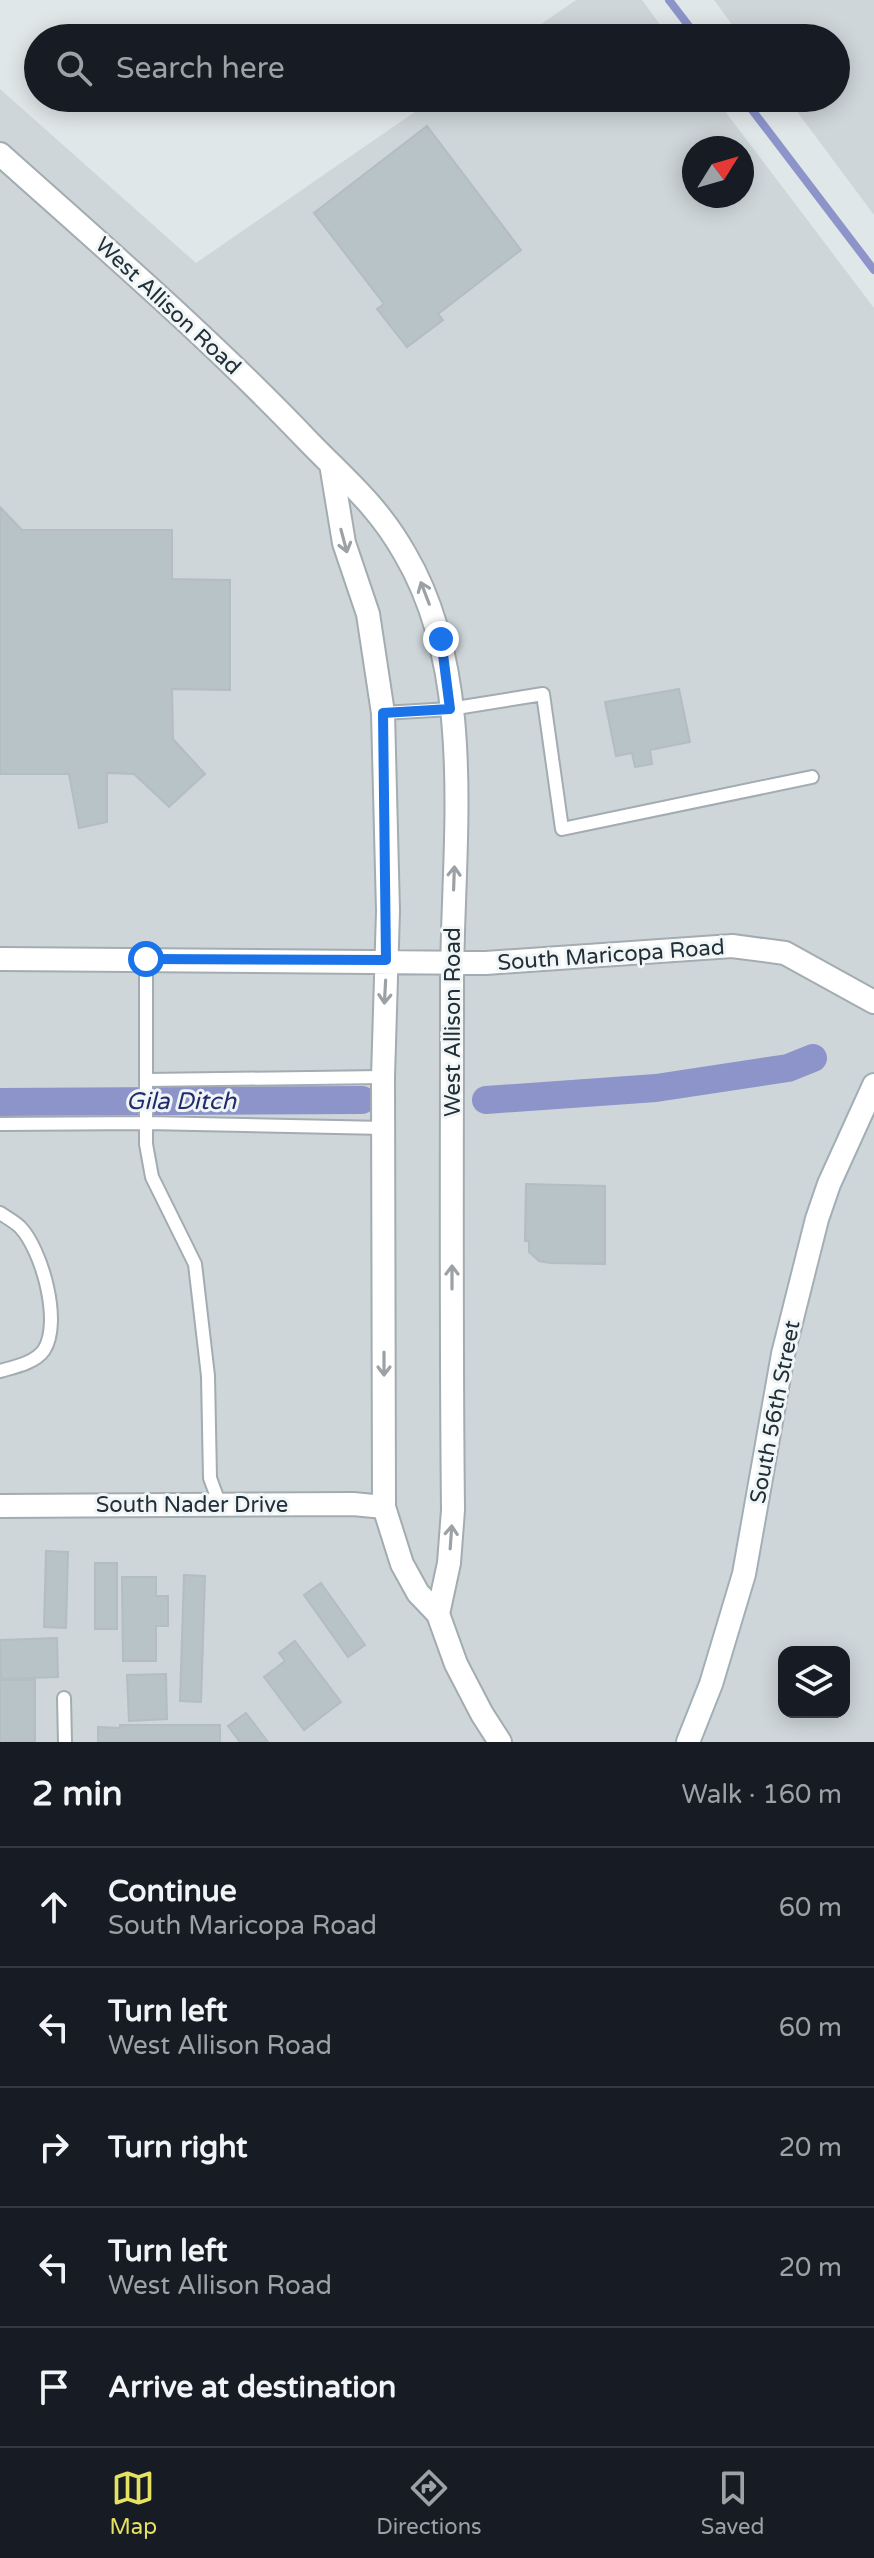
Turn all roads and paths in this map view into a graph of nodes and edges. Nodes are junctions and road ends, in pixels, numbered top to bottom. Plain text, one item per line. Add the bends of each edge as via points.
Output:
1 (0, 154) edge
2 (331, 464) junction
3 (450, 709) junction
4 (383, 713) junction
5 (812, 777) dead end
6 (0, 959) edge
7 (146, 959) junction
8 (386, 960) junction
9 (452, 961) junction
10 (874, 1002) edge
11 (383, 1077) junction
12 (147, 1080) junction
13 (874, 1085) edge
14 (147, 1123) junction
15 (0, 1124) edge
16 (384, 1128) junction
17 (0, 1213) edge
18 (0, 1371) edge
19 (220, 1505) junction
20 (0, 1506) edge
21 (384, 1507) junction
22 (438, 1614) junction
23 (64, 1698) dead end
24 (65, 1742) edge
25 (500, 1742) edge
26 (688, 1742) edge

1 - 2 street, West Allison Road via 273,404
3 -> 2 street, West Allison Road via 441,639 424,589 375,508
2 -> 4 street via 344,543 370,626
3 - 4 lane
3 - 5 lane via 543,694 562,829
9 -> 3 street, West Allison Road via 457,760
4 - 8 street
6 - 7 street, South Maricopa Road
7 - 8 street, South Maricopa Road
7 - 12 lane
8 - 9 street, South Maricopa Road
8 -> 11 street
9 - 10 street, South Maricopa Road via 732,946 785,953
22 -> 9 street, West Allison Road via 453,1510
11 - 12 lane
11 - 16 street
12 - 14 lane
13 - 26 street, South 56th Street via 817,1219 783,1354 744,1574
14 - 15 lane
14 - 16 lane
14 - 19 lane via 152,1177 195,1264 208,1376 210,1478
16 -> 21 street
17 - 18 lane via 20,1227 40,1257 50,1301 43,1351 27,1363
19 - 20 street, South Nader Drive
19 - 21 street, South Nader Drive
21 - 22 street via 402,1564
22 - 25 street via 456,1664
23 - 24 lane

